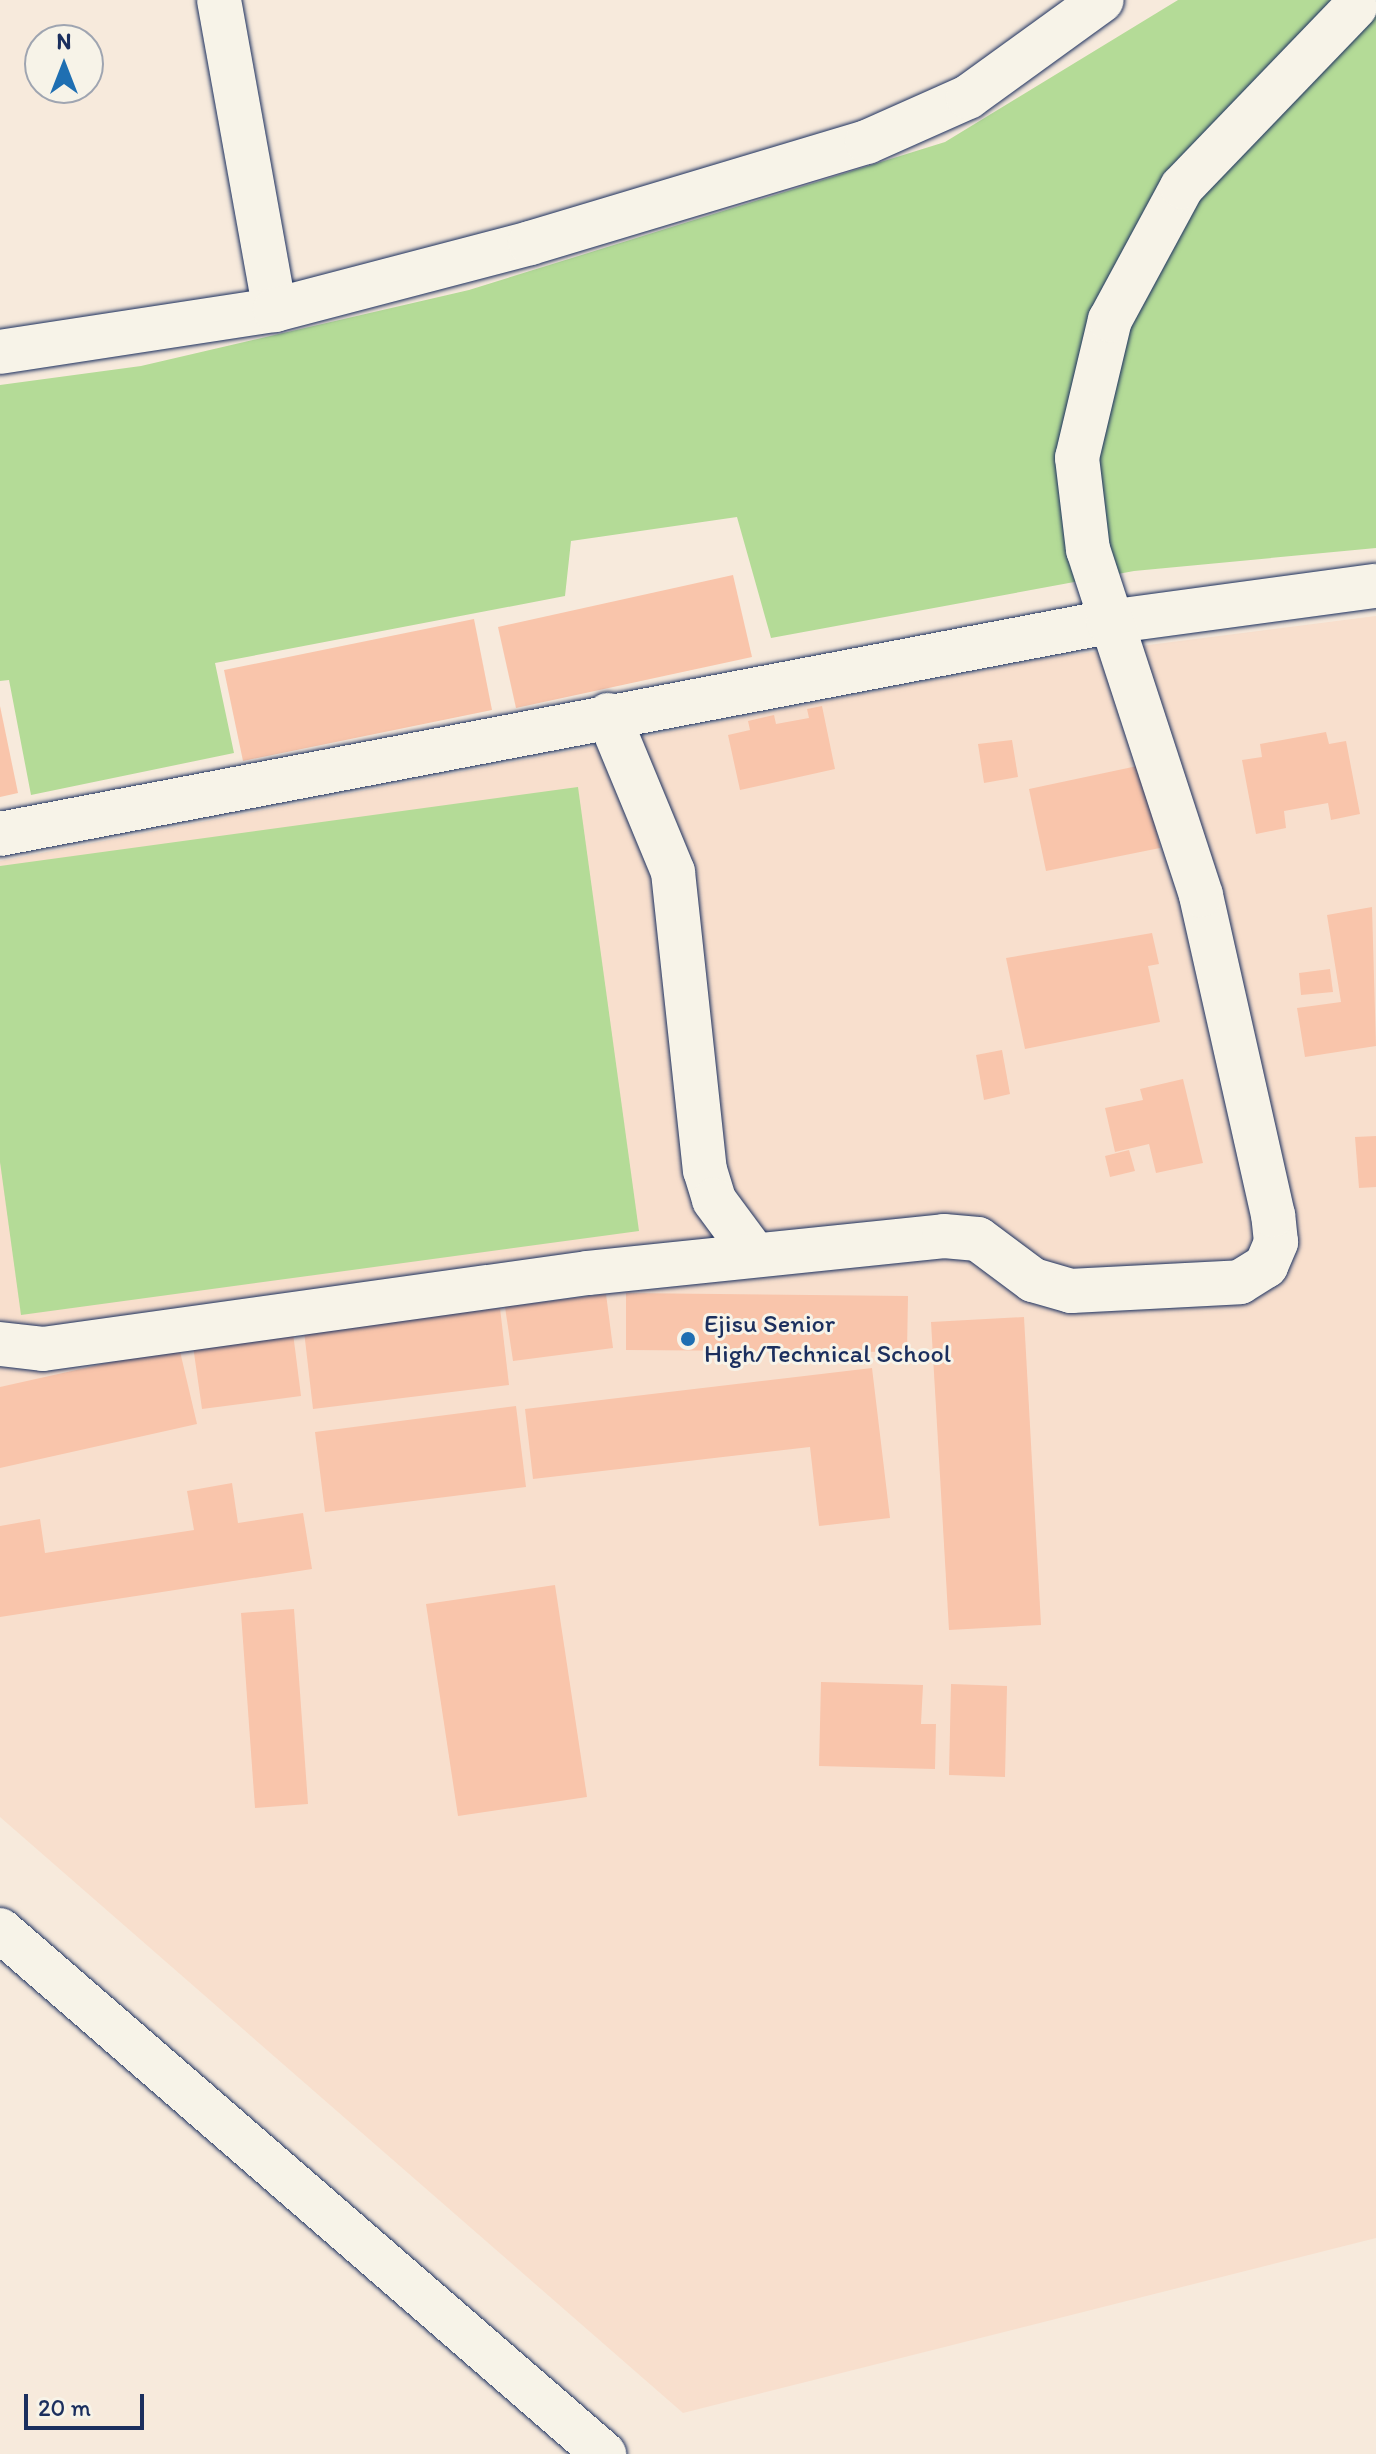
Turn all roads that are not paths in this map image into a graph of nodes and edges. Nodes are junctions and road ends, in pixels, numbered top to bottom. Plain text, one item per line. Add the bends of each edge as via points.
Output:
1 (219, 0) edge
2 (1102, 0) edge
3 (1355, 7) dead end
4 (275, 310) junction
5 (0, 352) edge
6 (1376, 586) edge
7 (1108, 622) junction
8 (608, 715) junction
9 (0, 834) edge
10 (754, 1254) junction
11 (0, 1344) edge
12 (0, 1930) edge
13 (604, 2454) edge

1 - 4 street
2 - 4 street via 968,97 867,142 530,243
3 - 7 street via 1182,187 1110,320 1077,458 1088,550
4 - 5 street
6 - 7 street
7 - 8 street
7 - 10 street via 1201,895 1273,1215 1274,1254 1266,1266 1240,1282 1071,1291 1033,1280 978,1239 944,1236
8 - 9 street
8 - 10 street via 673,872 705,1170 714,1200
10 - 11 street via 43,1349
12 - 13 street

